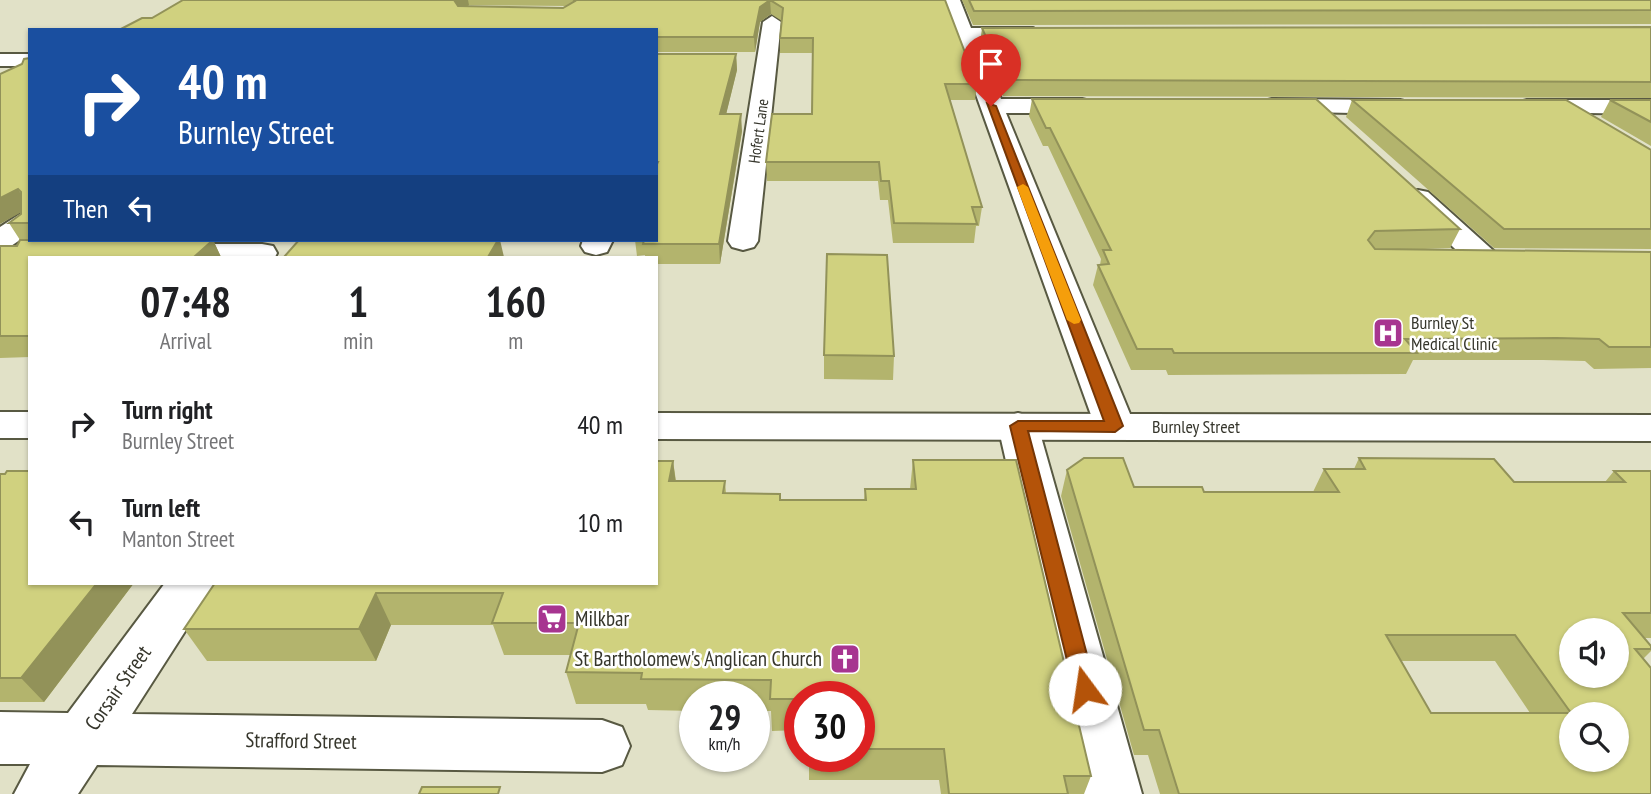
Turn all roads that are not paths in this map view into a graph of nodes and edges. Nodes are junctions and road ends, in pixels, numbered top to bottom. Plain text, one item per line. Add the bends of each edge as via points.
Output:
1 (951, 0) edge
2 (772, 22) edge
3 (965, 34) junction
4 (1049, 34) edge
5 (0, 60) edge
6 (28, 60) edge
7 (28, 70) edge
8 (10, 80) edge
9 (991, 106) junction
10 (1108, 106) edge
11 (1248, 106) edge
12 (1317, 106) junction
13 (1426, 107) edge
14 (1508, 107) edge
15 (1563, 107) junction
16 (1651, 107) edge
17 (1598, 128) edge
18 (1348, 134) edge
19 (1397, 179) edge
20 (28, 221) edge
21 (0, 240) edge
22 (743, 241) dead end
23 (265, 250) edge
24 (137, 253) edge
25 (1446, 260) edge
26 (1486, 261) junction
27 (1517, 261) edge
28 (0, 425) edge
29 (28, 425) edge
30 (658, 426) edge
31 (1018, 426) junction
32 (1115, 426) junction
33 (1651, 428) edge
34 (191, 585) edge
35 (0, 738) edge
36 (83, 738) junction
37 (602, 746) dead end
38 (44, 794) edge
39 (1112, 794) edge

1 - 3 street
2 - 22 street, Hofert Lane via 755,61
3 - 4 street
3 - 9 street
5 - 6 street
7 - 8 street
9 - 10 street
9 - 32 street
11 - 12 street
12 - 13 street
12 - 18 street
14 - 15 street
15 - 16 street
15 - 17 street
19 - 26 street
20 - 21 street
23 - 24 street
25 - 26 street
26 - 27 street
28 - 29 street
30 - 31 street, Burnley Street
31 - 32 street, Burnley Street
31 - 39 street
32 - 33 street, Burnley Street
34 - 36 street, Corsair Street
35 - 36 street, Strafford Street
36 - 37 street, Strafford Street
36 - 38 street, Corsair Street

